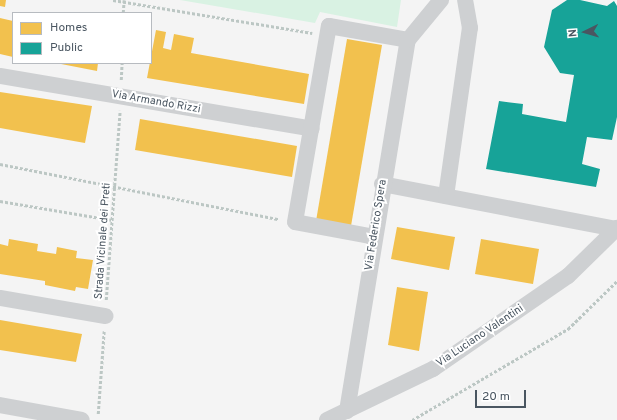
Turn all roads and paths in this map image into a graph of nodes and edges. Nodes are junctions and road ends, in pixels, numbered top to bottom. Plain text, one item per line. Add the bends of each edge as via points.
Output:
1 (113, 0) edge
2 (441, 0) edge
3 (465, 0) edge
4 (124, 1) edge
5 (123, 12) edge
6 (329, 26) junction
7 (408, 40) junction
8 (122, 64) edge
9 (0, 76) edge
10 (121, 96) junction
11 (312, 129) junction
12 (0, 164) edge
13 (382, 184) junction
14 (115, 185) junction
15 (446, 196) junction
16 (0, 201) edge
17 (112, 220) junction
18 (295, 222) junction
19 (616, 228) edge
20 (375, 237) junction
21 (617, 281) edge
22 (0, 298) edge
23 (105, 316) junction
24 (0, 405) edge
25 (346, 410) junction
26 (82, 420) edge
27 (97, 420) edge
28 (327, 420) edge
29 (412, 420) edge

1 - 4 path
2 - 7 street, Via Federico Spera
3 - 15 street via 470,28
4 - 5 path
4 - 6 path via 310,34
6 - 7 street
6 - 11 street
7 - 13 street, Via Federico Spera
8 - 10 path, Strada Vicinale dei Preti
9 - 10 street, Via Armando Rizzi
10 - 11 street, Via Armando Rizzi
10 - 14 path, Strada Vicinale dei Preti
11 - 18 street
12 - 14 path
13 - 15 street
13 - 20 street, Via Federico Spera
14 - 17 path, Strada Vicinale dei Preti
14 - 18 path
15 - 19 street
16 - 17 path
17 - 23 path, Strada Vicinale dei Preti
18 - 20 street
19 - 25 street, Via Luciano Valentini via 568,276 433,369
20 - 25 street, Via Federico Spera
21 - 29 path via 568,328
22 - 23 street
23 - 27 path, Strada Vicinale dei Preti
24 - 26 street
25 - 28 street, Via Luciano Valentini

